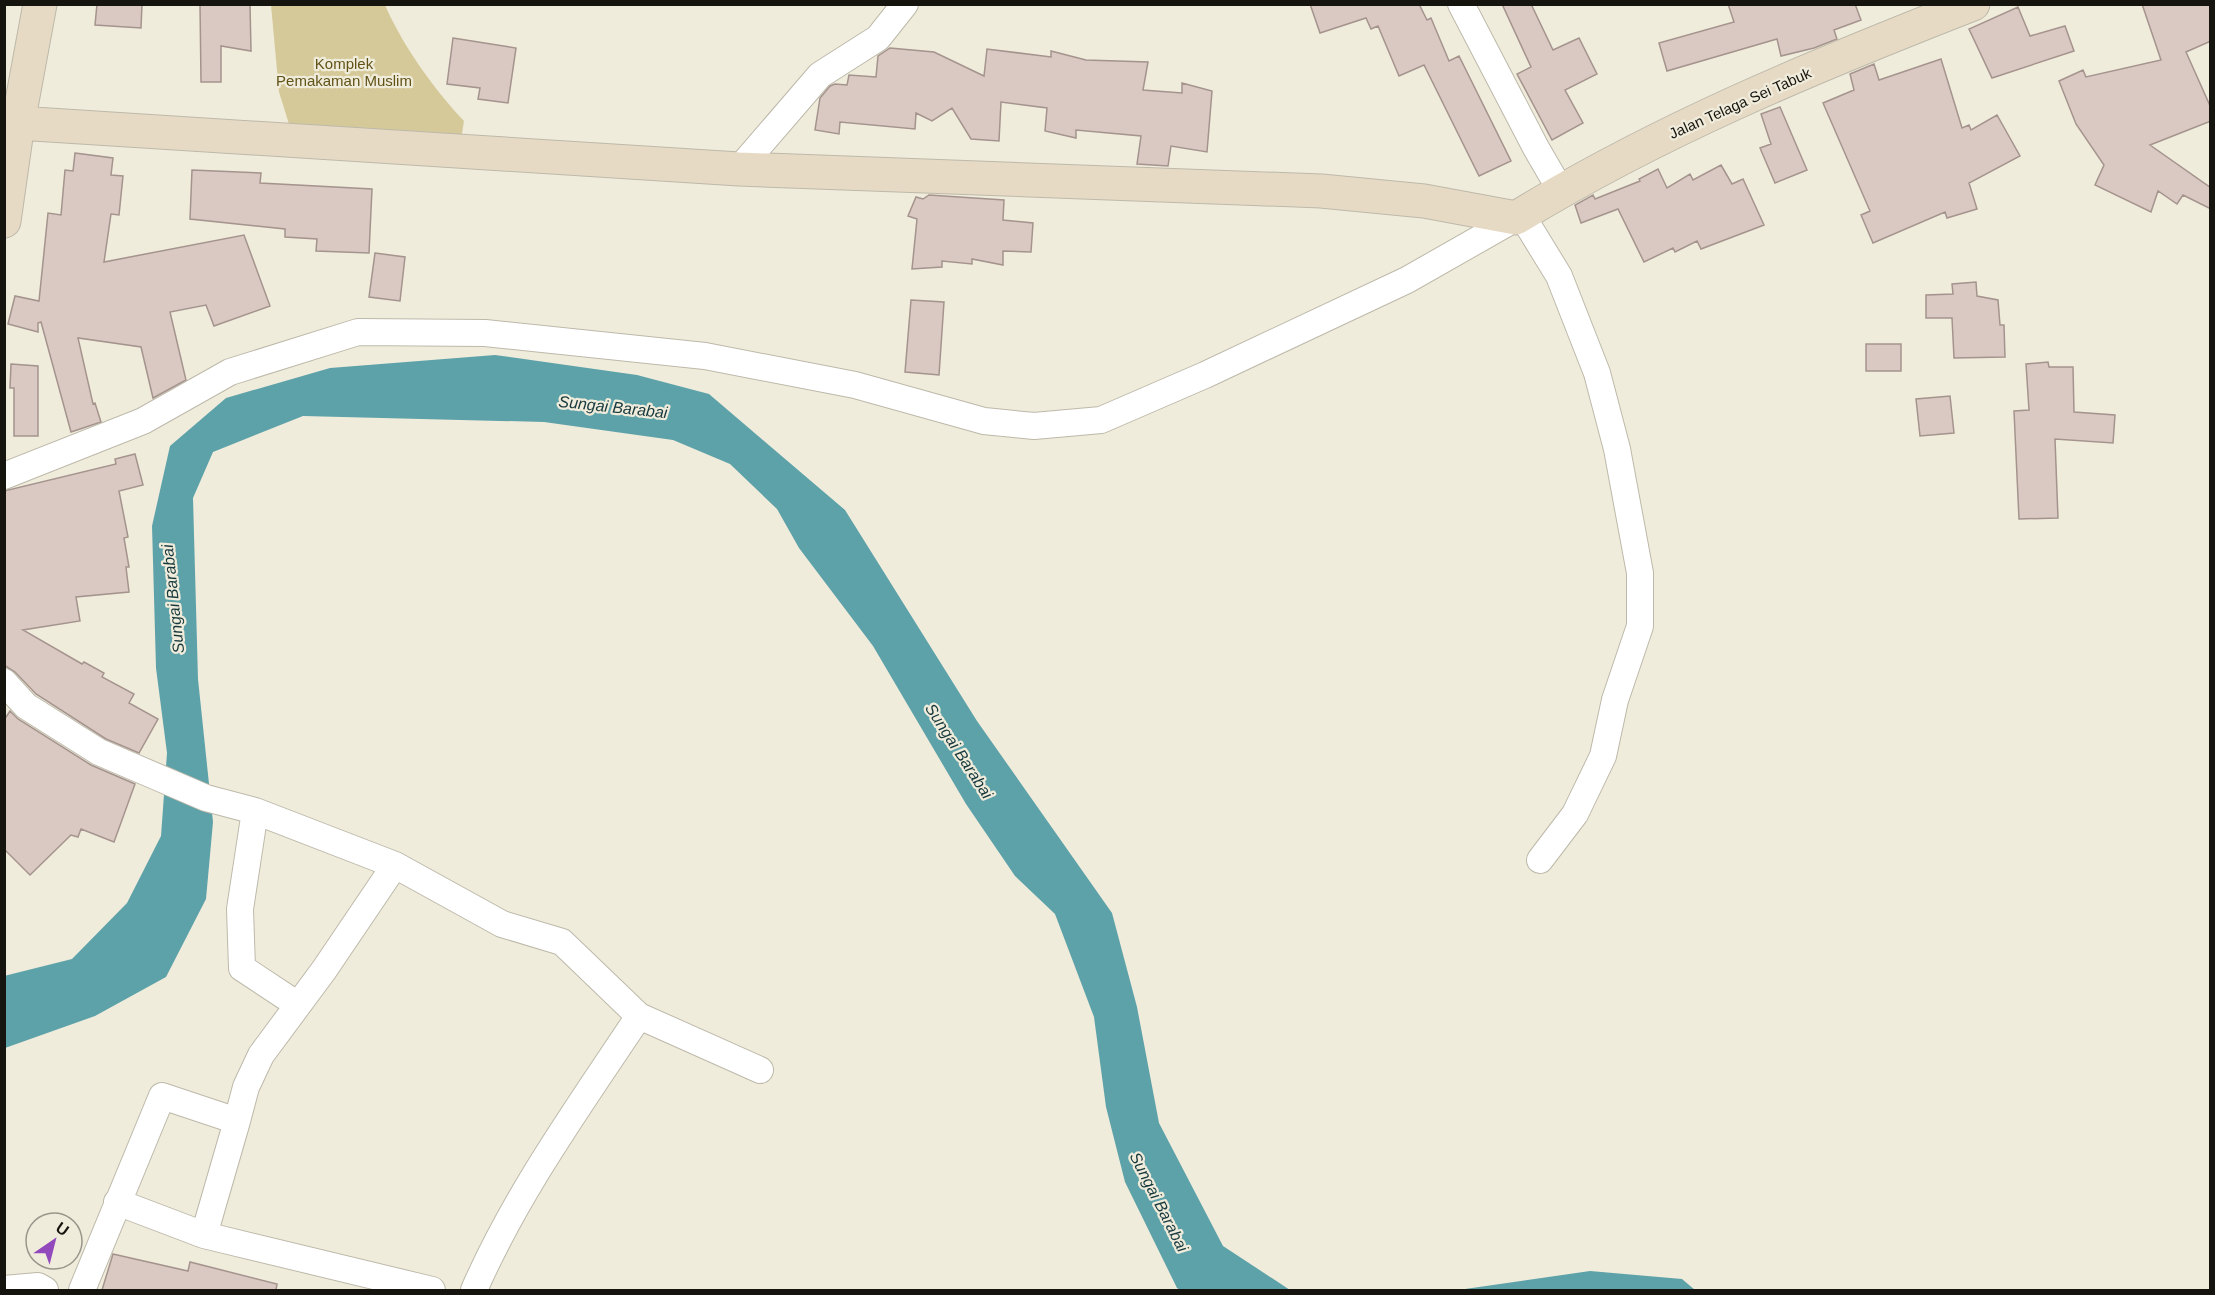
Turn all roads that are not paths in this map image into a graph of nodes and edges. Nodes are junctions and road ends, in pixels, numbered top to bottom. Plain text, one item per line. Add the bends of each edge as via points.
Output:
1 (40, 4) edge
2 (905, 4) edge
3 (1461, 4) edge
4 (1973, 4) edge
5 (11, 125) edge
6 (740, 169) junction
7 (1562, 191) junction
8 (1519, 216) junction
9 (4, 221) edge
10 (4, 476) edge
11 (4, 682) edge
12 (255, 811) junction
13 (1540, 860) dead end
14 (395, 865) junction
15 (298, 1005) junction
16 (639, 1016) junction
17 (760, 1070) dead end
18 (237, 1121) junction
19 (115, 1206) junction
20 (204, 1234) junction
21 (4, 1289) edge
22 (45, 1290) edge
23 (82, 1290) edge
24 (432, 1290) edge
25 (474, 1290) edge

1 - 5 main road
2 - 6 street via 878,38 820,75
3 - 7 street
4 - 7 main road, Jalan Telaga Sei Tabuk via 1882,39 1639,147
5 - 6 main road
5 - 9 main road
6 - 8 main road via 1322,191
7 - 8 main road, Jalan Telaga Sei Tabuk
8 - 10 street via 1407,280 1101,420 1034,426 984,421 855,385 705,356 485,333 358,332 230,372 142,421
8 - 13 street via 1559,276 1597,373 1617,449 1640,573 1640,626 1615,700 1603,756 1575,814
11 - 12 street via 26,706 99,752 206,798
12 - 14 street
12 - 15 street via 240,909 242,968
14 - 15 street
14 - 16 street via 502,924 562,942
15 - 18 street via 261,1055 246,1087
16 - 17 street
16 - 25 street via 538,1169 496,1241
18 - 19 street via 162,1096
18 - 20 street
19 - 20 street
19 - 23 street
20 - 24 street
21 - 22 street via 38,1286

